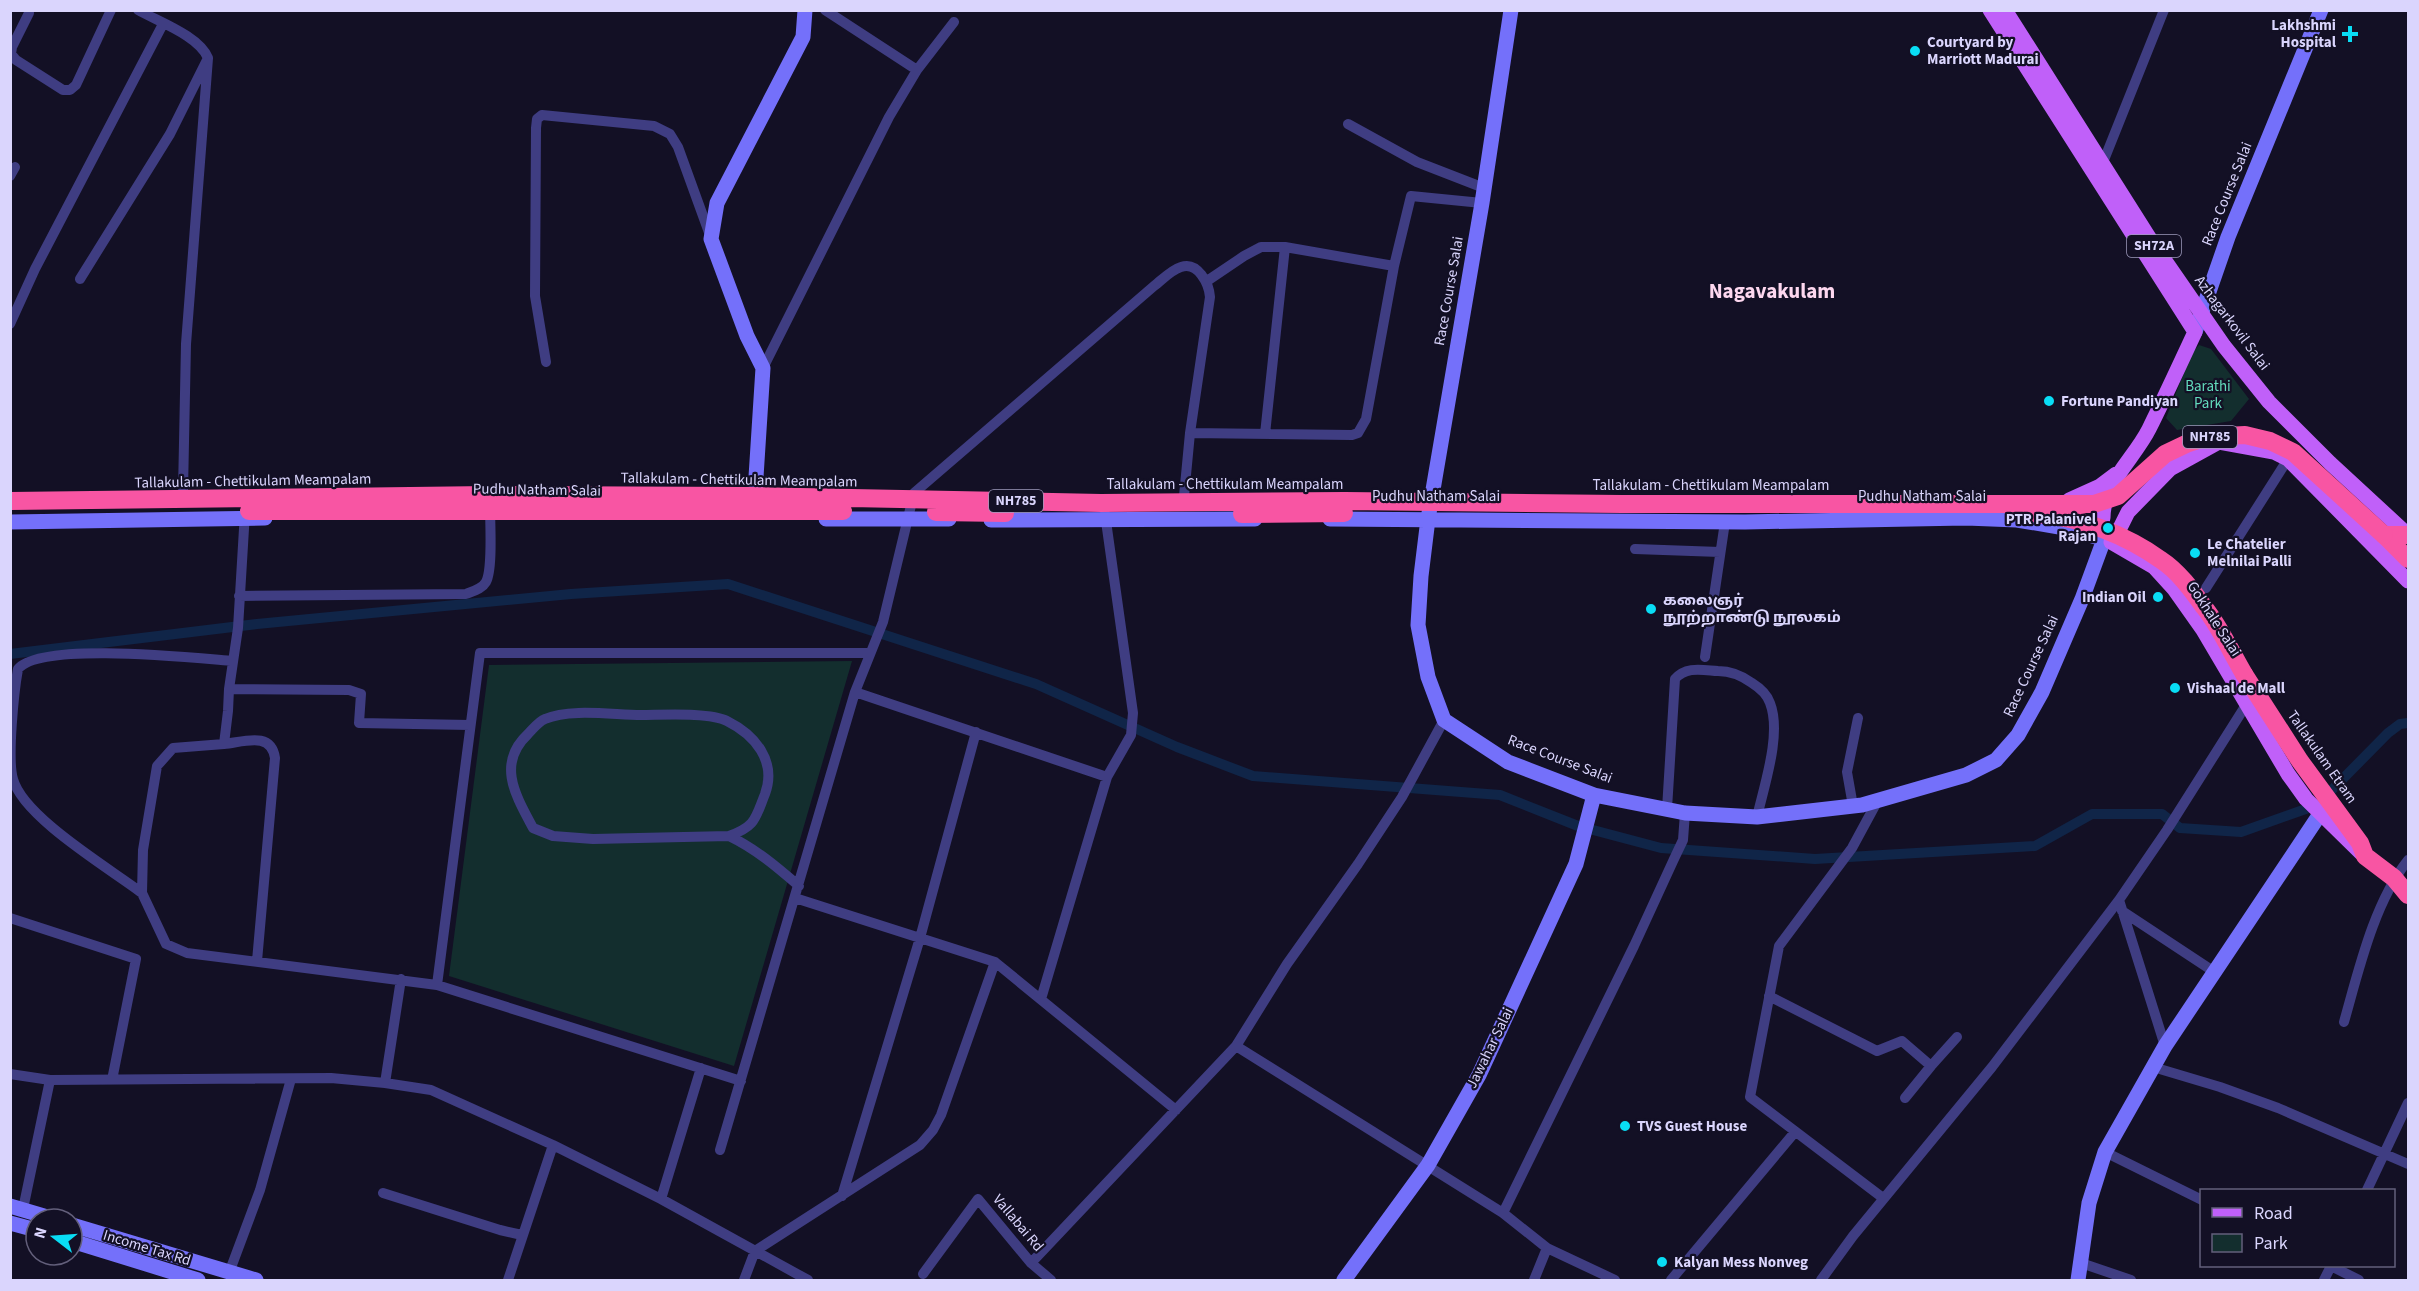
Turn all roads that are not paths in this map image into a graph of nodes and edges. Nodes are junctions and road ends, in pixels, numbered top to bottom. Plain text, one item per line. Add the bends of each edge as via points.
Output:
1 (111, 10) edge
2 (138, 10) edge
3 (805, 10) edge
4 (825, 10) edge
5 (1511, 10) edge
6 (1990, 10) edge
7 (2005, 10) edge
8 (2164, 10) edge
9 (2321, 10) edge
10 (28, 11) edge
11 (954, 22) dead end
12 (163, 24) junction
13 (208, 58) junction
14 (917, 70) junction
15 (1348, 124) dead end
16 (2102, 165) junction
17 (1483, 195) junction
18 (711, 239) junction
19 (1285, 247) junction
20 (1394, 266) junction
21 (80, 279) dead end
22 (1207, 281) junction
23 (2202, 315) junction
24 (10, 324) edge
25 (2195, 332) junction
26 (2216, 335) junction
27 (546, 362) dead end
28 (764, 368) junction
29 (1190, 433) junction
30 (1265, 434) junction
31 (2288, 459) junction
32 (2120, 472) junction
33 (489, 488) junction
34 (247, 489) junction
35 (755, 490) junction
36 (183, 491) junction
37 (914, 493) junction
38 (10, 494) edge
39 (1433, 494) junction
40 (1105, 496) junction
41 (1184, 496) junction
42 (2069, 500) junction
43 (10, 501) edge
44 (10, 512) edge
45 (2016, 512) joint
46 (244, 519) junction
47 (490, 519) junction
48 (907, 519) junction
49 (1428, 519) junction
50 (2101, 519) junction
51 (754, 520) junction
52 (1105, 520) junction
53 (10, 522) edge
54 (1725, 522) junction
55 (2120, 528) junction
56 (2401, 531) edge
57 (2103, 540) junction
58 (1635, 549) dead end
59 (1720, 552) junction
60 (2409, 559) edge
61 (2409, 581) edge
62 (2206, 588) dead end
63 (239, 596) junction
64 (870, 653) junction
65 (1705, 657) dead end
66 (233, 661) junction
67 (14, 669) edge
68 (229, 689) junction
69 (855, 692) junction
70 (2246, 705) junction
71 (1858, 718) dead end
72 (1444, 720) junction
73 (470, 725) junction
74 (976, 732) junction
75 (224, 744) junction
76 (1107, 777) junction
77 (1594, 795) junction
78 (1878, 800) junction
79 (2319, 803) junction
80 (1853, 806) junction
81 (1667, 809) junction
82 (1685, 813) junction
83 (1757, 817) junction
84 (729, 836) junction
85 (2365, 856) junction
86 (2409, 860) edge
87 (2394, 878) junction
88 (799, 886) junction
89 (142, 893) junction
90 (2409, 895) edge
91 (795, 898) junction
92 (2119, 900) junction
93 (2122, 911) junction
94 (10, 918) edge
95 (920, 938) junction
96 (257, 962) junction
97 (995, 962) junction
98 (2216, 972) junction
99 (401, 979) junction
100 (437, 985) junction
101 (1769, 996) junction
102 (1041, 999) junction
103 (2344, 1022) dead end
104 (1958, 1037) dead end
105 (1236, 1046) junction
106 (2164, 1046) junction
107 (1931, 1066) junction
108 (2153, 1067) junction
109 (701, 1068) junction
110 (10, 1074) edge
111 (291, 1079) junction
112 (50, 1080) junction
113 (112, 1080) junction
114 (741, 1081) junction
115 (385, 1083) junction
116 (1905, 1098) dead end
117 (2409, 1103) edge
118 (1176, 1110) junction
119 (1795, 1132) junction
120 (553, 1145) junction
121 (720, 1150) dead end
122 (2105, 1152) junction
123 (2384, 1155) junction
124 (2409, 1164) edge
125 (1428, 1165) junction
126 (2368, 1189) edge
127 (383, 1193) dead end
128 (842, 1196) junction
129 (1883, 1198) junction
130 (661, 1199) junction
131 (2200, 1199) edge
132 (17, 1208) edge
133 (1503, 1213) junction
134 (12, 1225) edge
135 (84, 1230) edge
136 (522, 1235) junction
137 (84, 1244) edge
138 (1547, 1248) junction
139 (755, 1251) junction
140 (1031, 1263) junction
141 (2080, 1263) junction
142 (2331, 1267) edge
143 (2333, 1267) edge
144 (229, 1273) junction
145 (923, 1274) dead end
146 (191, 1275) edge
147 (256, 1281) edge
148 (508, 1281) edge
149 (744, 1281) edge
150 (808, 1281) edge
151 (1051, 1281) edge
152 (1344, 1281) edge
153 (1534, 1281) edge
154 (1615, 1281) edge
155 (1671, 1281) edge
156 (1821, 1281) edge
157 (2078, 1281) edge
158 (2131, 1281) edge
159 (2324, 1281) edge
160 (2359, 1281) edge

1 - 10 street via 76,85 70,90 63,90 11,54
2 - 12 street
3 - 18 main road via 803,37 717,203
4 - 14 street
5 - 17 main road, Race Course Salai
6 - 25 main road, Azhagarkovil Salai / SH72A
7 - 16 main road, Azhagarkovil Salai / SH72A
8 - 16 street
9 - 23 main road, Race Course Salai via 2228,237
11 - 14 street
12 - 13 street via 195,41
12 - 24 street
13 - 21 street via 170,134
13 - 36 street via 186,344
14 - 28 street via 889,117
15 - 17 street
16 - 23 main road, Azhagarkovil Salai / SH72A
17 - 20 street via 1411,196
17 - 39 main road, Race Course Salai
18 - 27 street via 670,134 654,126 542,115 536,128 535,296
18 - 28 main road via 747,336
19 - 20 street
19 - 22 street via 1253,251
19 - 30 street
20 - 30 street via 1363,428 1352,435
22 - 29 street via 1210,297
22 - 37 street via 1192,268 1179,267
23 - 25 main road, Race Course Salai
23 - 26 main road, Azhagarkovil Salai / SH72A
25 - 26 main road
25 - 32 main road, Race Course Salai via 2148,430
26 - 56 main road, Azhagarkovil Salai / SH72A via 2269,402
28 - 35 main road
29 - 30 street
29 - 41 street
31 - 55 main road via 2274,452 2219,442 2170,468 2128,512
31 - 61 main road
31 - 62 street
32 - 42 main road
32 - 50 main road, Race Course Salai via 2103,504
33 - 34 main road, Pudhu Natham Salai
33 - 35 main road, Pudhu Natham Salai
33 - 47 street
34 - 36 main road, Pudhu Natham Salai
34 - 46 street
35 - 37 main road, Pudhu Natham Salai
35 - 51 main road
36 - 38 main road, Pudhu Natham Salai
37 - 40 main road, Pudhu Natham Salai
37 - 48 street
39 - 41 main road, Pudhu Natham Salai
39 - 42 main road, Pudhu Natham Salai via 2016,496
39 - 49 main road, Race Course Salai
40 - 41 main road, Pudhu Natham Salai
40 - 52 street
42 - 50 main road, Pudhu Natham Salai via 2081,503
43 - 56 highway, Tallakulam - Chettikulam Meampalam / NH785, bridge via 488,495 1101,503 2094,504 2118,496 2165,454 2186,444 2206,437 2245,435 2294,453
44 - 45 highway, Tallakulam - Chettikulam Meampalam / NH785, bridge
45 - 79 highway, Tallakulam Etram / NH785, bridge via 2080,522 2114,534 2162,560 2206,609 2300,761
46 - 47 main road, Pudhu Natham Salai
46 - 53 main road, Pudhu Natham Salai
46 - 63 street
47 - 51 main road, Pudhu Natham Salai
47 - 63 street via 489,573 485,584 472,592
48 - 51 main road, Pudhu Natham Salai
48 - 52 main road, Pudhu Natham Salai
48 - 64 street via 883,622
49 - 52 main road, Pudhu Natham Salai
49 - 54 main road, Pudhu Natham Salai
49 - 72 main road, Race Course Salai via 1418,625 1428,677
50 - 55 main road via 2115,520
50 - 57 main road via 2094,530
52 - 76 street via 1133,713 1131,734
54 - 57 main road, Pudhu Natham Salai via 2007,519 2065,528
54 - 59 street
55 - 57 main road via 2118,537
56 - 60 highway, NH785
57 - 70 main road, Gokhale Salai via 2154,567 2174,589 2203,630
57 - 78 main road, Race Course Salai via 2042,692 2018,735 1996,760 1966,775
58 - 59 street
59 - 65 street
63 - 66 street
64 - 69 street
64 - 73 street via 480,653
66 - 67 street via 90,653 35,659
66 - 68 street
67 - 89 street via 12,777 16,789 39,817
68 - 73 street via 349,690 361,693 359,723
68 - 75 street
69 - 74 street
69 - 88 street
70 - 79 main road, Gokhale Salai via 2288,774
70 - 92 street
71 - 80 street via 1847,772
72 - 77 main road, Race Course Salai via 1508,762
72 - 105 street via 1402,797 1287,964
73 - 100 street
74 - 76 street
74 - 95 street
75 - 89 street via 173,748 157,766 143,850
75 - 96 street via 263,740 274,750
76 - 102 street
77 - 81 main road, Race Course Salai
77 - 125 main road, Jawahar Salai via 1576,864 1479,1074
78 - 80 main road, Race Course Salai
78 - 101 street via 1852,848 1779,946
79 - 85 main road, Gokhale Salai
79 - 85 highway, Tallakulam Etram / NH785 via 2356,837
79 - 98 main road
80 - 83 main road, Race Course Salai
81 - 82 main road, Race Course Salai
81 - 83 street via 1675,680 1689,670 1723,671 1741,675 1761,689 1770,701 1774,717
82 - 83 main road, Race Course Salai
82 - 133 street via 1683,840
84 - 84 street via 747,830 757,814 767,789 768,760 751,736 725,720 694,715 567,714 544,719 518,744 510,768 514,793 533,828 553,836 593,839
84 - 88 street via 773,863
85 - 87 highway, Gokhale Salai
86 - 87 street
87 - 90 highway, Gokhale Salai
87 - 103 street via 2360,966
88 - 91 street
89 - 96 street via 166,944 187,953
91 - 95 street
91 - 114 street
92 - 93 street
92 - 129 street via 1992,1067
93 - 98 street
93 - 106 street
94 - 113 street via 136,959
95 - 97 street
95 - 128 street
96 - 99 street
97 - 102 street
97 - 128 street via 933,1130 921,1145
98 - 106 main road
99 - 100 street
99 - 115 street
100 - 109 street
101 - 107 street via 1877,1051 1902,1041
101 - 119 street via 1750,1096
102 - 118 street
104 - 107 street
105 - 118 street
105 - 125 street
106 - 108 main road
107 - 116 street
108 - 122 main road
108 - 123 street via 2278,1108
109 - 114 street
109 - 130 street
110 - 112 street
111 - 113 street
111 - 115 street
111 - 144 street via 260,1190
112 - 113 street
112 - 132 street
114 - 121 street
115 - 120 street via 430,1090
117 - 123 street
118 - 140 street
119 - 129 street
119 - 155 street
120 - 130 street
120 - 136 street
122 - 131 street
122 - 141 main road via 2089,1203
123 - 124 street
123 - 126 street
125 - 133 street
125 - 152 main road, Jawahar Salai
127 - 136 street
128 - 139 street
129 - 156 street
130 - 139 street
132 - 134 main road
133 - 138 street
135 - 146 main road, Income Tax Rd
136 - 148 street
137 - 146 main road, Income Tax Rd
138 - 153 street
138 - 154 street
139 - 149 street
139 - 150 street
140 - 145 street, Vallabai Rd via 978,1199
140 - 151 street, Vallabai Rd
141 - 157 main road
141 - 158 street
142 - 159 street
143 - 160 street
144 - 146 main road, Income Tax Rd
144 - 147 main road, Income Tax Rd

